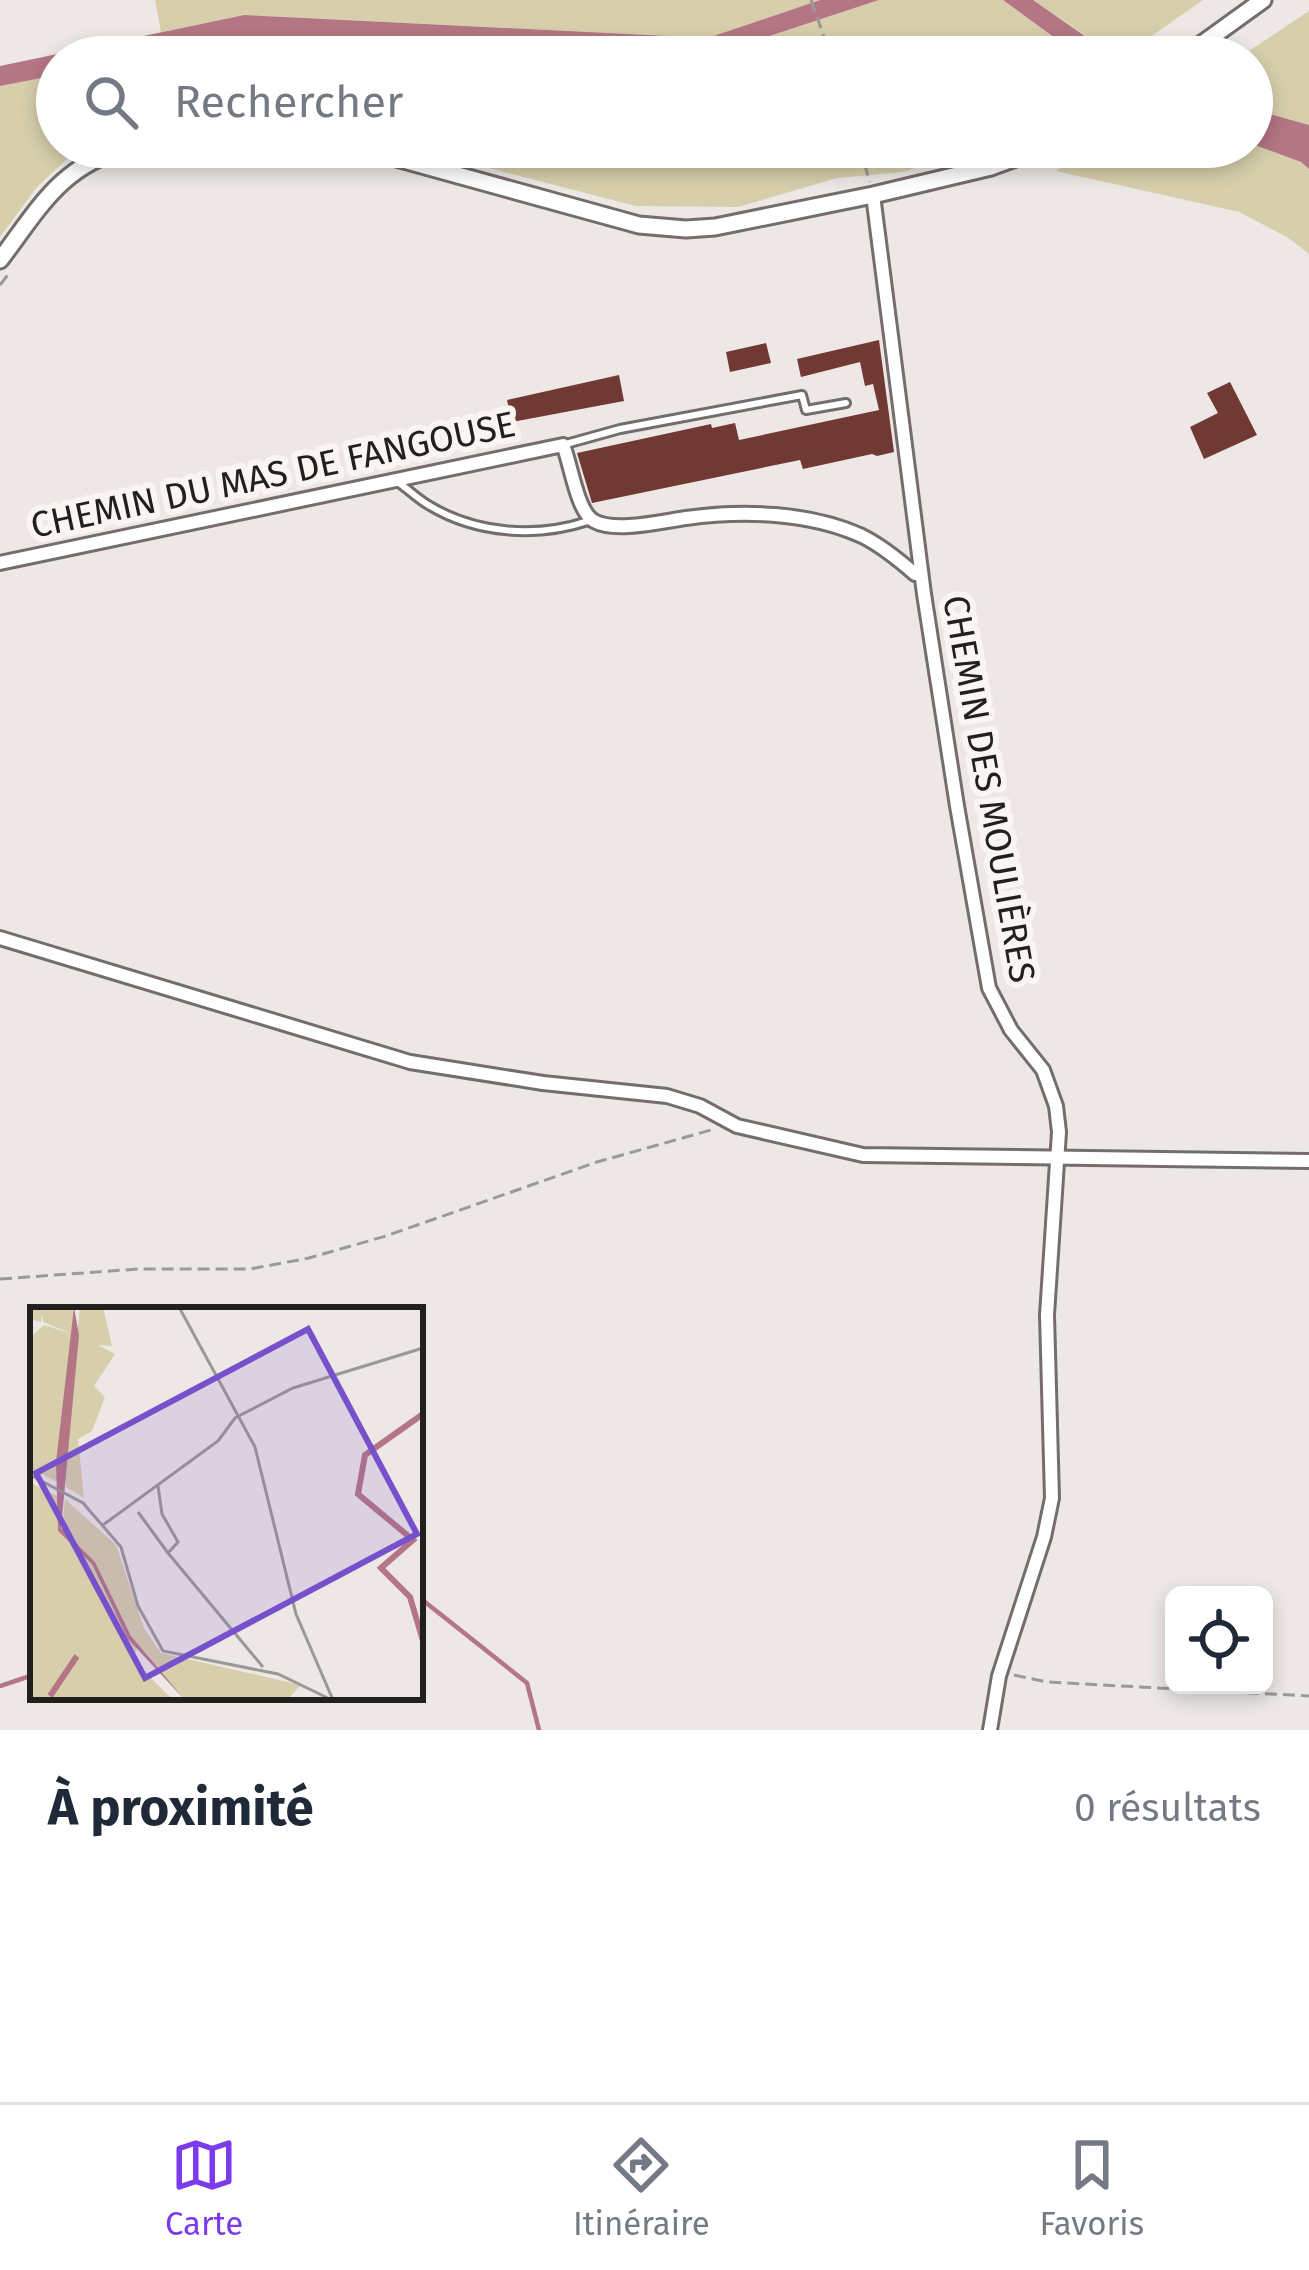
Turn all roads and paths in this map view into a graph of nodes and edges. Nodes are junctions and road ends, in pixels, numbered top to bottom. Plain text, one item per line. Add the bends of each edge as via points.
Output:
1 (811, 0) edge
2 (1263, 0) edge
3 (825, 36) edge
4 (1213, 36) edge
5 (80, 168) edge
6 (435, 168) edge
7 (865, 168) edge
8 (987, 168) edge
9 (873, 195) junction
10 (0, 260) edge
11 (846, 403) dead end
12 (563, 445) junction
13 (395, 481) junction
14 (592, 520) junction
15 (0, 563) edge
16 (921, 573) junction
17 (0, 938) edge
18 (737, 1126) junction
19 (1058, 1156) junction
20 (1309, 1161) edge
21 (0, 1279) edge
22 (1000, 1671) junction
23 (1309, 1696) edge
24 (990, 1730) edge

1 - 3 path
2 - 4 street
5 - 10 street
6 - 9 street via 657,227 715,227
7 - 9 path
8 - 9 street
9 - 16 street, CHEMIN DES MOULIÈRES
11 - 12 lane via 806,410 802,395
12 - 13 street, CHEMIN DU MAS DE FANGOUSE
12 - 14 street, CHEMIN DU MAS DE FANGOUSE
13 - 14 lane via 429,506 490,529 565,529
13 - 15 street, CHEMIN DU MAS DE FANGOUSE
14 - 16 street via 612,526 775,515 861,536
16 - 19 street, CHEMIN DES MOULIÈRES via 989,988 1050,1086
17 - 18 street via 392,1057 667,1096
18 - 19 street via 862,1155
18 - 21 path via 643,1148 309,1258 250,1269
19 - 20 street
19 - 22 street, CHEMIN DES MOULIÈRES via 1047,1315 1052,1498
22 - 23 path via 1047,1682
22 - 24 street, CHEMIN DES MOULIÈRES

